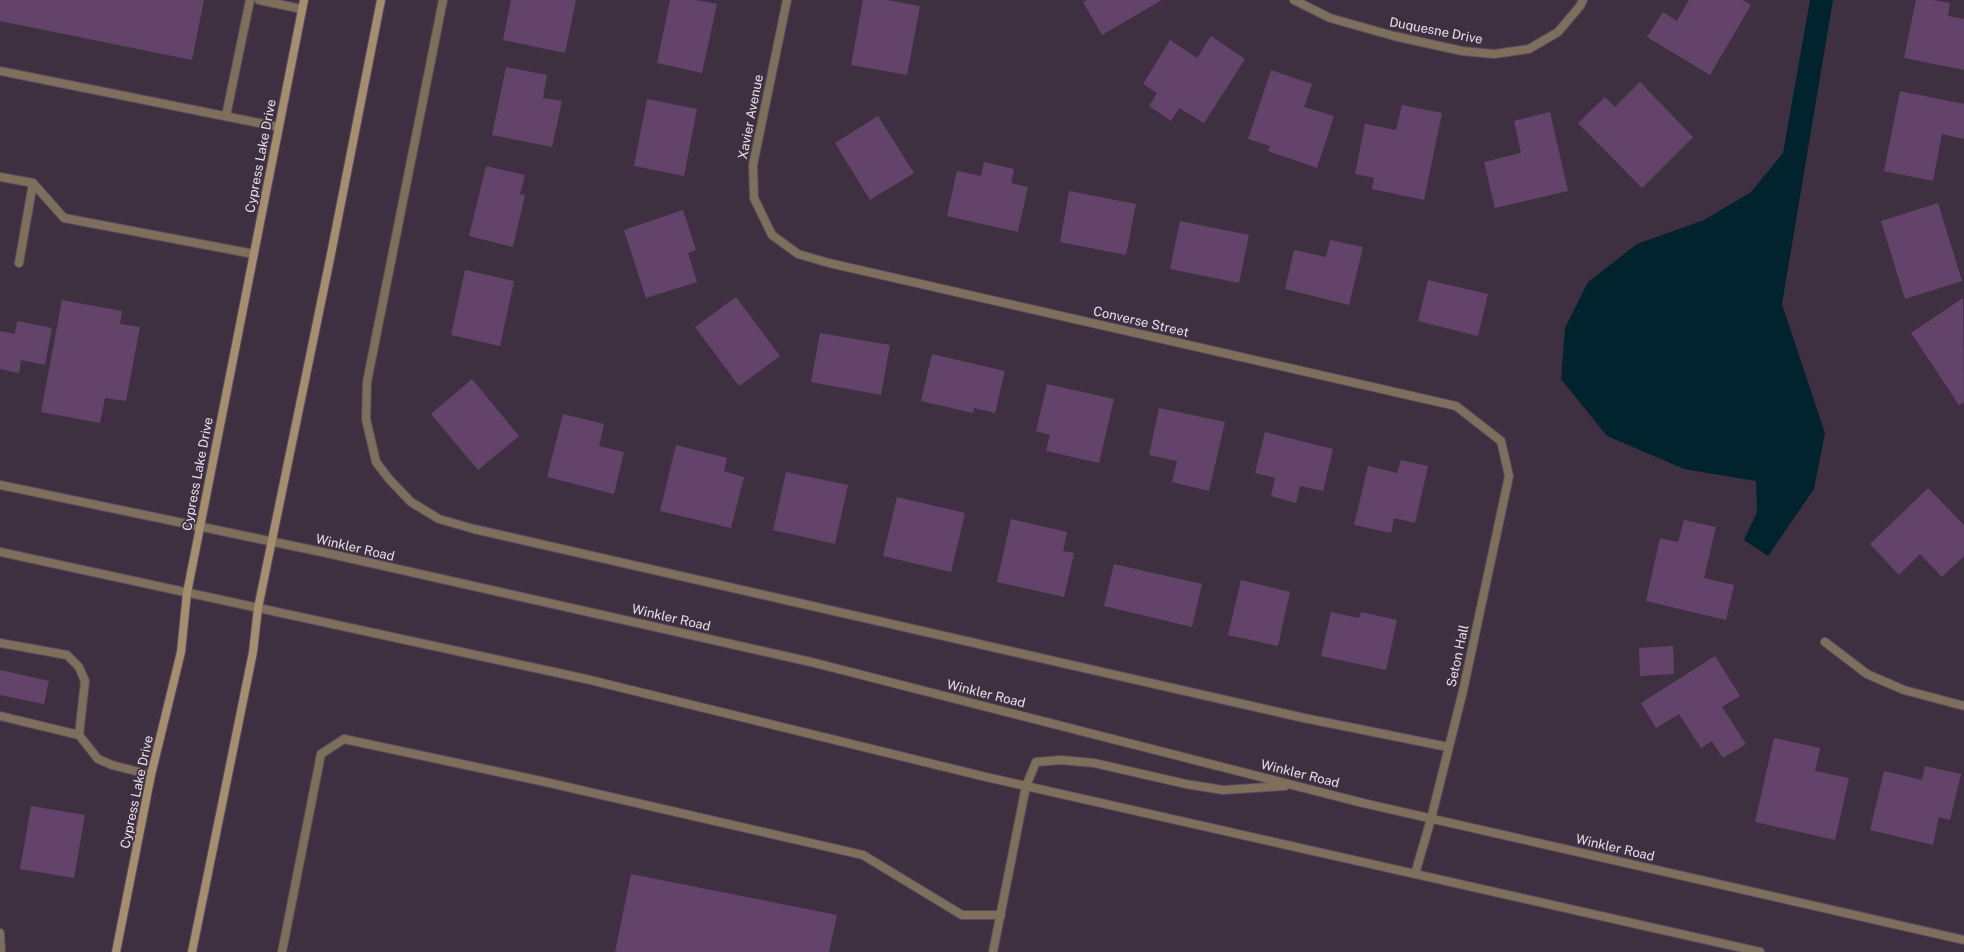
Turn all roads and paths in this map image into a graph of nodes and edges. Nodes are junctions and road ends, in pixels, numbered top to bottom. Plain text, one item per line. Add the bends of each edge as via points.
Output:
1 (250, 0) edge
2 (259, 0) edge
3 (304, 0) edge
4 (381, 0) edge
5 (443, 0) edge
6 (787, 0) edge
7 (1294, 0) edge
8 (1583, 0) edge
9 (302, 9) junction
10 (0, 71) edge
11 (226, 116) junction
12 (279, 127) junction
13 (0, 177) edge
14 (33, 182) junction
15 (772, 235) joint
16 (254, 254) junction
17 (19, 264) dead end
18 (1500, 441) joint
19 (0, 485) edge
20 (200, 527) junction
21 (271, 542) junction
22 (0, 552) edge
23 (187, 593) junction
24 (258, 608) junction
25 (1825, 642) dead end
26 (0, 643) edge
27 (1964, 706) edge
28 (0, 716) edge
29 (79, 735) junction
30 (1448, 747) junction
31 (152, 775) junction
32 (1294, 785) junction
33 (1026, 786) junction
34 (1431, 819) junction
35 (1415, 874) junction
36 (1001, 915) junction
37 (0, 933) edge
38 (1964, 940) edge
39 (1, 952) edge
40 (116, 952) edge
41 (192, 952) edge
42 (282, 952) edge
43 (993, 952) edge
44 (1760, 952) edge

1 - 11 street
2 - 9 street
3 - 9 main road, Cypress Lake Drive
4 - 21 main road
5 - 30 street via 367,382 366,419 376,462 411,502 439,519 474,529 1297,716
6 - 15 street, Xavier Avenue via 753,165 754,198
7 - 8 street, Duquesne Drive via 1330,18 1394,36 1462,51 1494,54 1529,50 1558,32
9 - 12 main road, Cypress Lake Drive
10 - 11 street
11 - 12 street
12 - 16 main road, Cypress Lake Drive
13 - 14 street
14 - 16 street via 64,218
14 - 17 street
15 - 18 street, Converse Street via 798,254 829,263 1456,406
16 - 20 main road, Cypress Lake Drive
18 - 30 street, Seton Hall via 1509,476 1463,691
19 - 20 street, Winkler Road
20 - 21 street, Winkler Road
20 - 23 main road, Cypress Lake Drive
21 - 24 main road
21 - 32 street, Winkler Road via 811,662
22 - 23 street
23 - 24 street
23 - 31 main road, Cypress Lake Drive via 181,652
24 - 33 street via 586,679
24 - 41 main road via 253,652
25 - 27 street via 1867,674 1904,690
26 - 29 street via 66,655 79,667 85,681
28 - 29 street
29 - 31 street via 98,759
30 - 34 street, Seton Hall
31 - 40 main road, Cypress Lake Drive
32 - 33 street via 1223,790 1094,763 1061,760 1036,762
32 - 34 street, Winkler Road
33 - 35 street
33 - 36 street
34 - 35 street, Seton Hall
34 - 38 street, Winkler Road
35 - 44 street
36 - 42 street via 962,915 863,855 344,739 321,754
36 - 43 street
37 - 39 street

